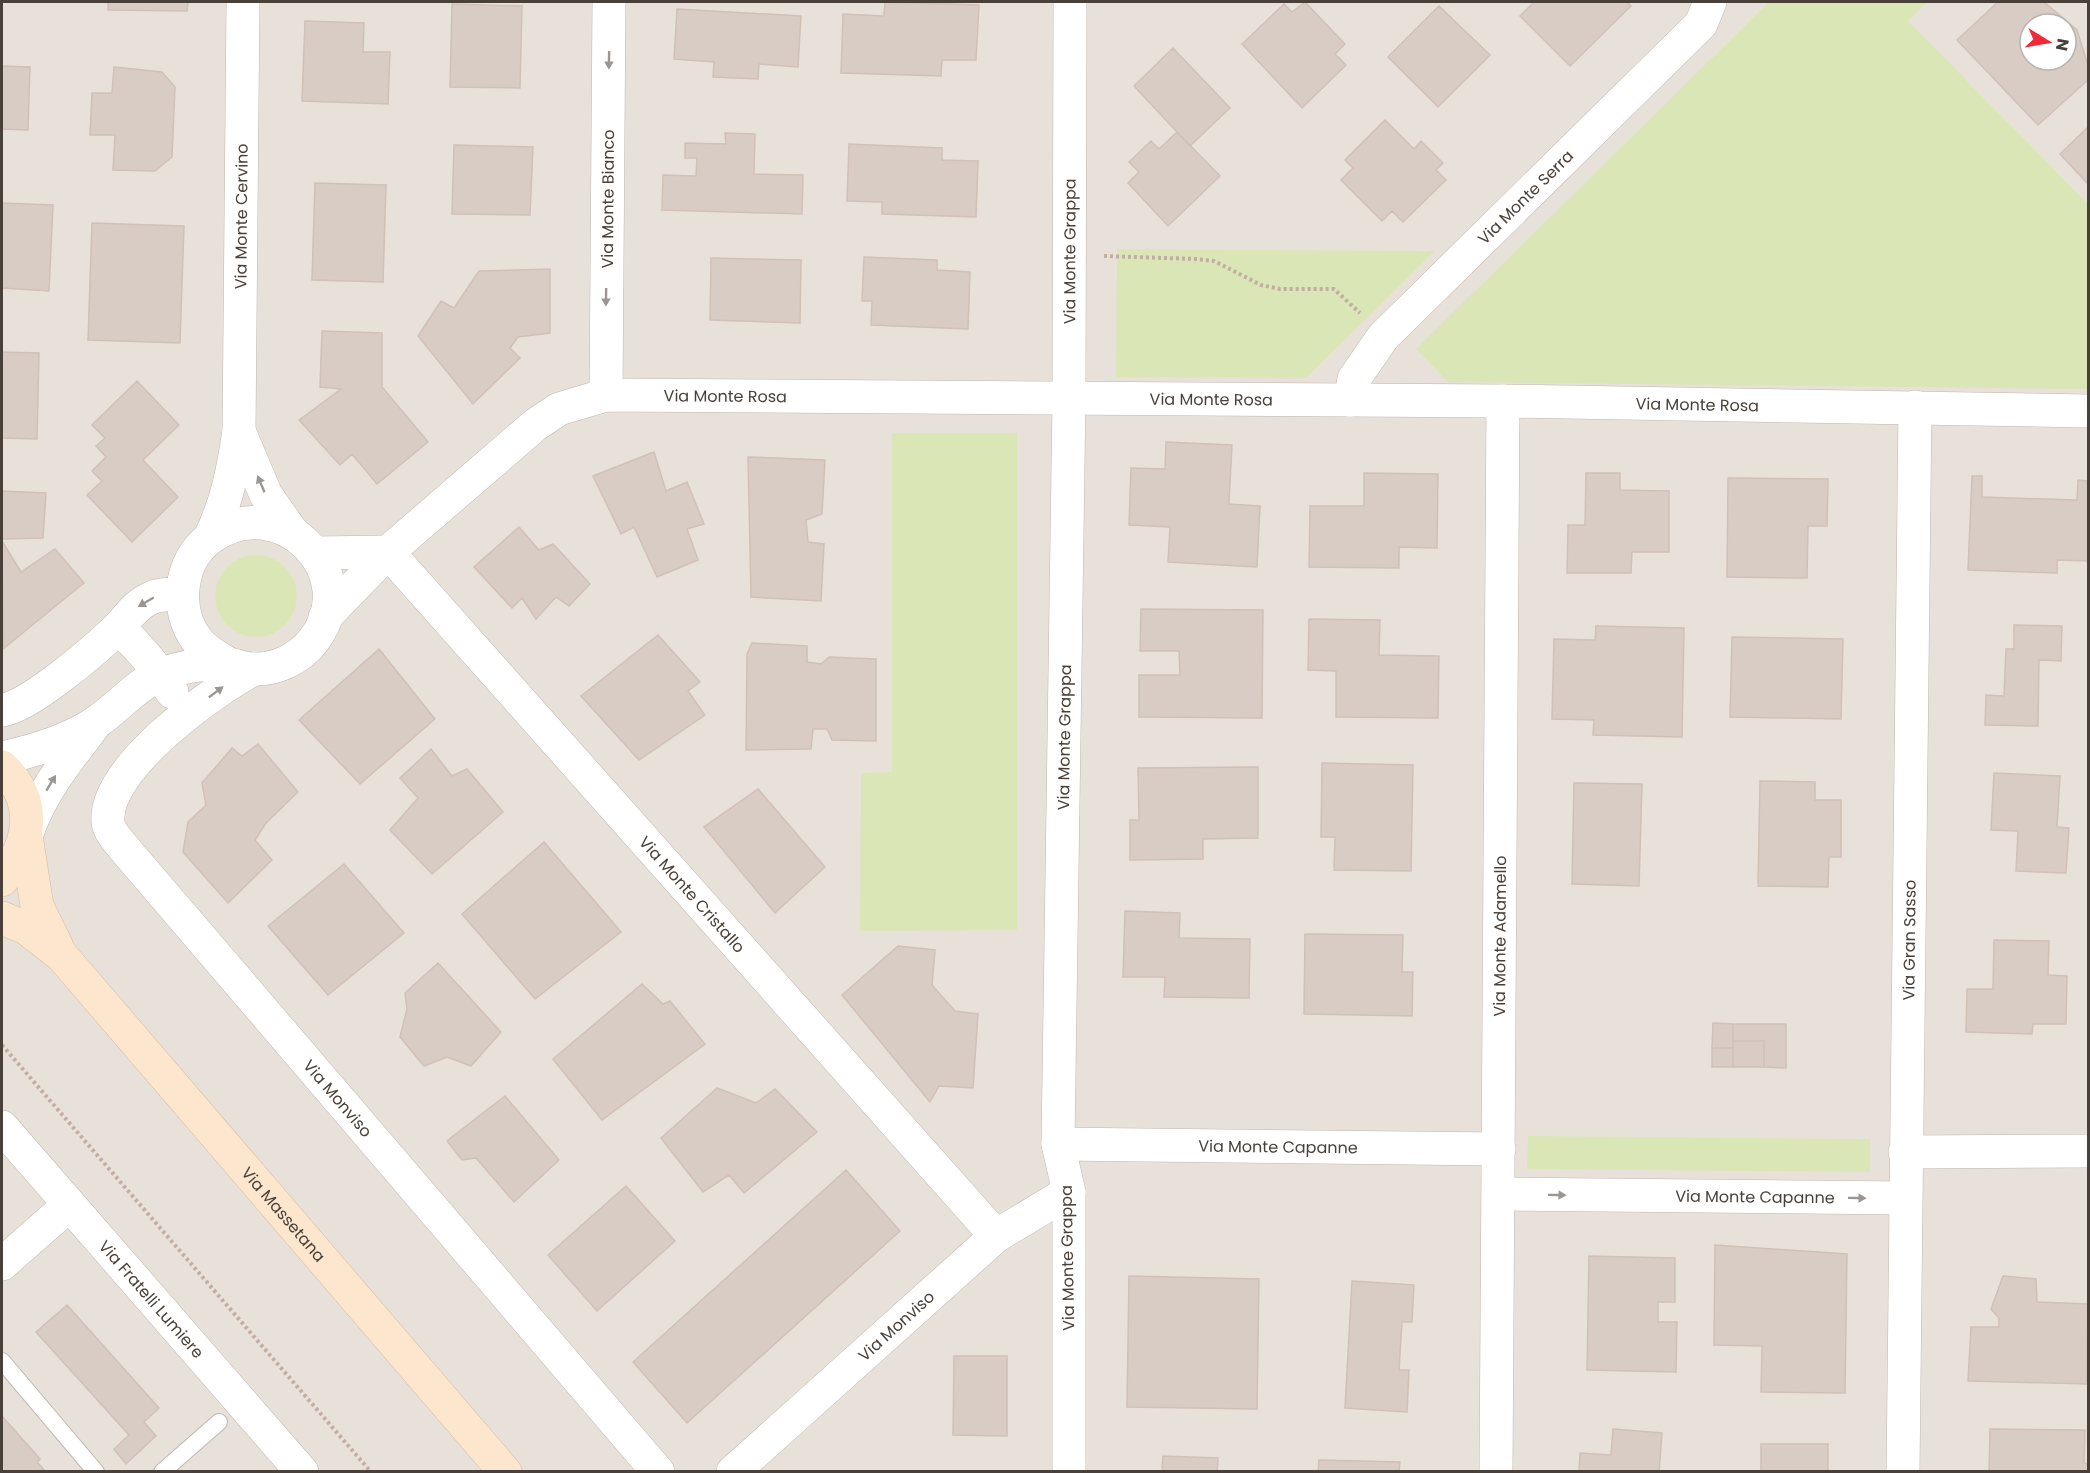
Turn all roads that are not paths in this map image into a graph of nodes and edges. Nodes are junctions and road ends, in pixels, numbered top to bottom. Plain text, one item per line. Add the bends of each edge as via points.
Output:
1 (243, 2) edge
2 (609, 2) edge
3 (1070, 2) edge
4 (1710, 2) edge
5 (606, 395) junction
6 (1069, 399) junction
7 (1350, 400) junction
8 (1503, 400) junction
9 (1915, 407) junction
10 (2088, 411) edge
11 (239, 431) junction
12 (210, 538) junction
13 (304, 542) junction
14 (388, 552) junction
15 (184, 607) junction
16 (325, 617) junction
17 (118, 628) junction
18 (241, 667) junction
19 (158, 675) junction
20 (2, 710) edge
21 (180, 719) junction
22 (96, 723) junction
23 (2, 758) edge
24 (2, 767) edge
25 (26, 836) junction
26 (2, 880) edge
27 (2, 918) edge
28 (62, 957) junction
29 (2, 1127) edge
30 (1058, 1144) junction
31 (1499, 1149) junction
32 (2088, 1151) edge
33 (1905, 1152) junction
34 (1069, 1192) junction
35 (1499, 1194) junction
36 (1905, 1198) junction
37 (69, 1205) junction
38 (996, 1236) junction
39 (2, 1264) edge
40 (2, 1361) edge
41 (219, 1422) dead end
42 (96, 1472) edge
43 (162, 1472) edge
44 (302, 1472) edge
45 (505, 1472) edge
46 (658, 1472) edge
47 (734, 1472) edge
48 (1069, 1472) edge
49 (1496, 1472) edge
50 (1903, 1472) edge

1 - 11 street, Via Monte Cervino
2 -> 5 street, Via Monte Bianco
3 - 6 street, Via Monte Grappa
4 - 7 street, Via Monte Serra via 1701,24 1383,337 1354,379
5 - 6 street, Via Monte Rosa
5 - 14 street, Via Monte Rosa via 559,409 535,425
6 - 7 street, Via Monte Rosa
6 - 30 street, Via Monte Grappa
7 - 8 street, Via Monte Rosa
8 - 9 street, Via Monte Rosa
8 - 31 street, Via Monte Adamello
9 - 10 street, Via Monte Rosa
9 - 33 street, Via Gran Sasso
11 - 12 street, Via Monte Cervino via 228,493
13 -> 11 street, Via Monte Cervino via 266,495
12 - 13 street, Via Monte Rosa via 229,527 250,522 272,524
12 - 15 street, Via Monte Rosa via 190,563
13 - 14 street, Via Monte Rosa
13 - 16 street, Via Monte Rosa via 324,569 328,586
14 - 16 street, Via Monte Rosa
14 - 38 street, Via Monte Cristallo
15 -> 17 street via 152,597 131,612
15 - 18 street via 196,639 211,654
15 - 19 street, Via Monte Rosa
16 - 18 street, Via Monte Rosa via 321,630 303,651 280,665
17 - 19 street via 144,652
17 - 20 street via 31,698
18 - 19 street, Via Monte Rosa via 196,665
21 -> 18 street, Via Monviso via 229,683
19 - 21 street via 176,699
19 - 22 street, Via Monte Rosa
21 - 46 street, Via Monviso via 156,740 118,785 111,798 108,826
22 - 23 street, Via Monte Rosa via 56,742
25 -> 22 street, Via Monte Rosa via 33,813 54,777
24 - 25 main road, Via Massetana via 20,793 27,814
25 - 26 main road, Via Massetana via 17,860
25 - 28 main road, Via Massetana via 37,906
27 - 28 main road, Via Massetana via 26,928
28 - 45 main road, Via Massetana
29 - 37 street, Via Fratelli Lumiere
30 - 31 street, Via Monte Capanne
30 - 34 street, Via Monte Grappa
31 - 35 street, Via Monte Adamello
32 - 33 street
33 - 36 street, Via Gran Sasso
34 - 38 street, Via Monviso
34 - 48 street, Via Monte Grappa
35 -> 36 street, Via Monte Capanne
35 - 49 street, Via Monte Adamello
36 - 50 street, Via Gran Sasso
37 - 39 street
37 - 44 street, Via Fratelli Lumiere
38 - 47 street, Via Monviso
40 - 42 lane
41 - 43 lane

